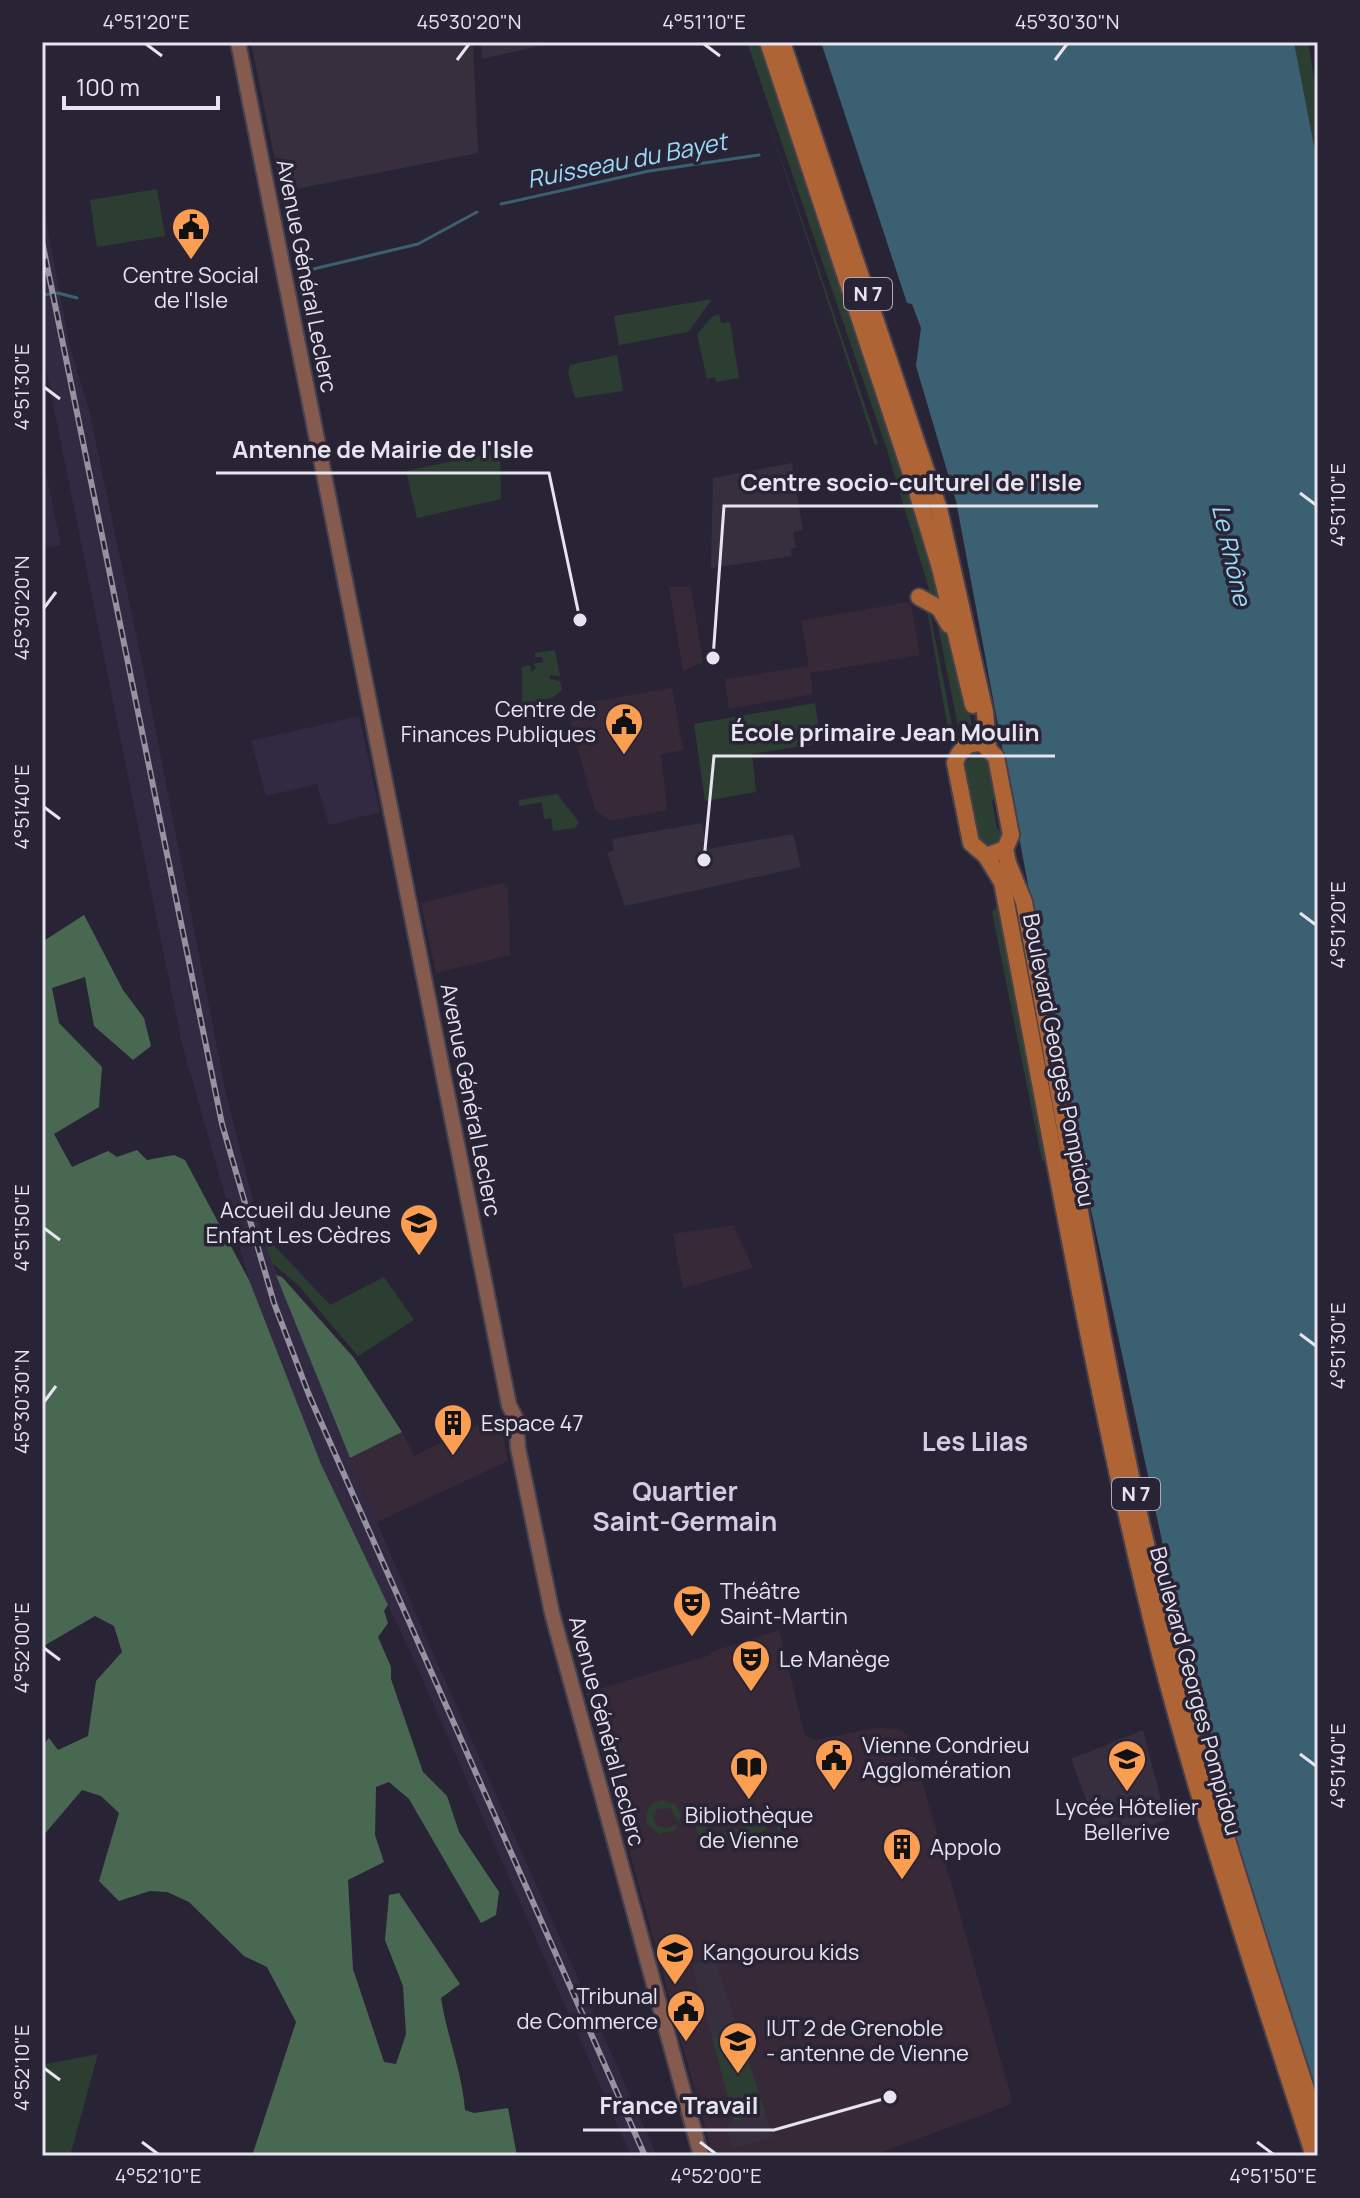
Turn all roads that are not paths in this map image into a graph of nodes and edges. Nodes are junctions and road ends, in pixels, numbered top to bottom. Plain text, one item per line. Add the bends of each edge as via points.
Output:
1 (238, 42) edge
2 (768, 42) edge
3 (782, 42) edge
4 (919, 597) dead end
5 (966, 679) junction
6 (980, 745) junction
7 (1005, 849) junction
8 (986, 856) junction
9 (1318, 2126) edge
10 (701, 2156) edge
11 (1314, 2156) edge

1 - 10 main road, Avenue Général Leclerc via 409,912 516,1419 545,1586
2 - 5 main road, Boulevard Georges Pompidou / N 7 via 917,492
3 - 6 main road, Boulevard Georges Pompidou / N 7 via 939,509 985,712
4 - 5 main road via 946,618
5 - 6 main road, Boulevard Georges Pompidou / N 7
6 - 7 main road, Boulevard Georges Pompidou / N 7 via 996,757 1011,835
6 - 8 main road, Boulevard Georges Pompidou / N 7 via 960,752 955,763 971,843
7 - 8 main road
7 - 9 main road, Boulevard Georges Pompidou / N 7 via 1024,902 1140,1518 1224,1832
8 - 11 main road, Boulevard Georges Pompidou / N 7 via 1002,882 1111,1441 1161,1658

